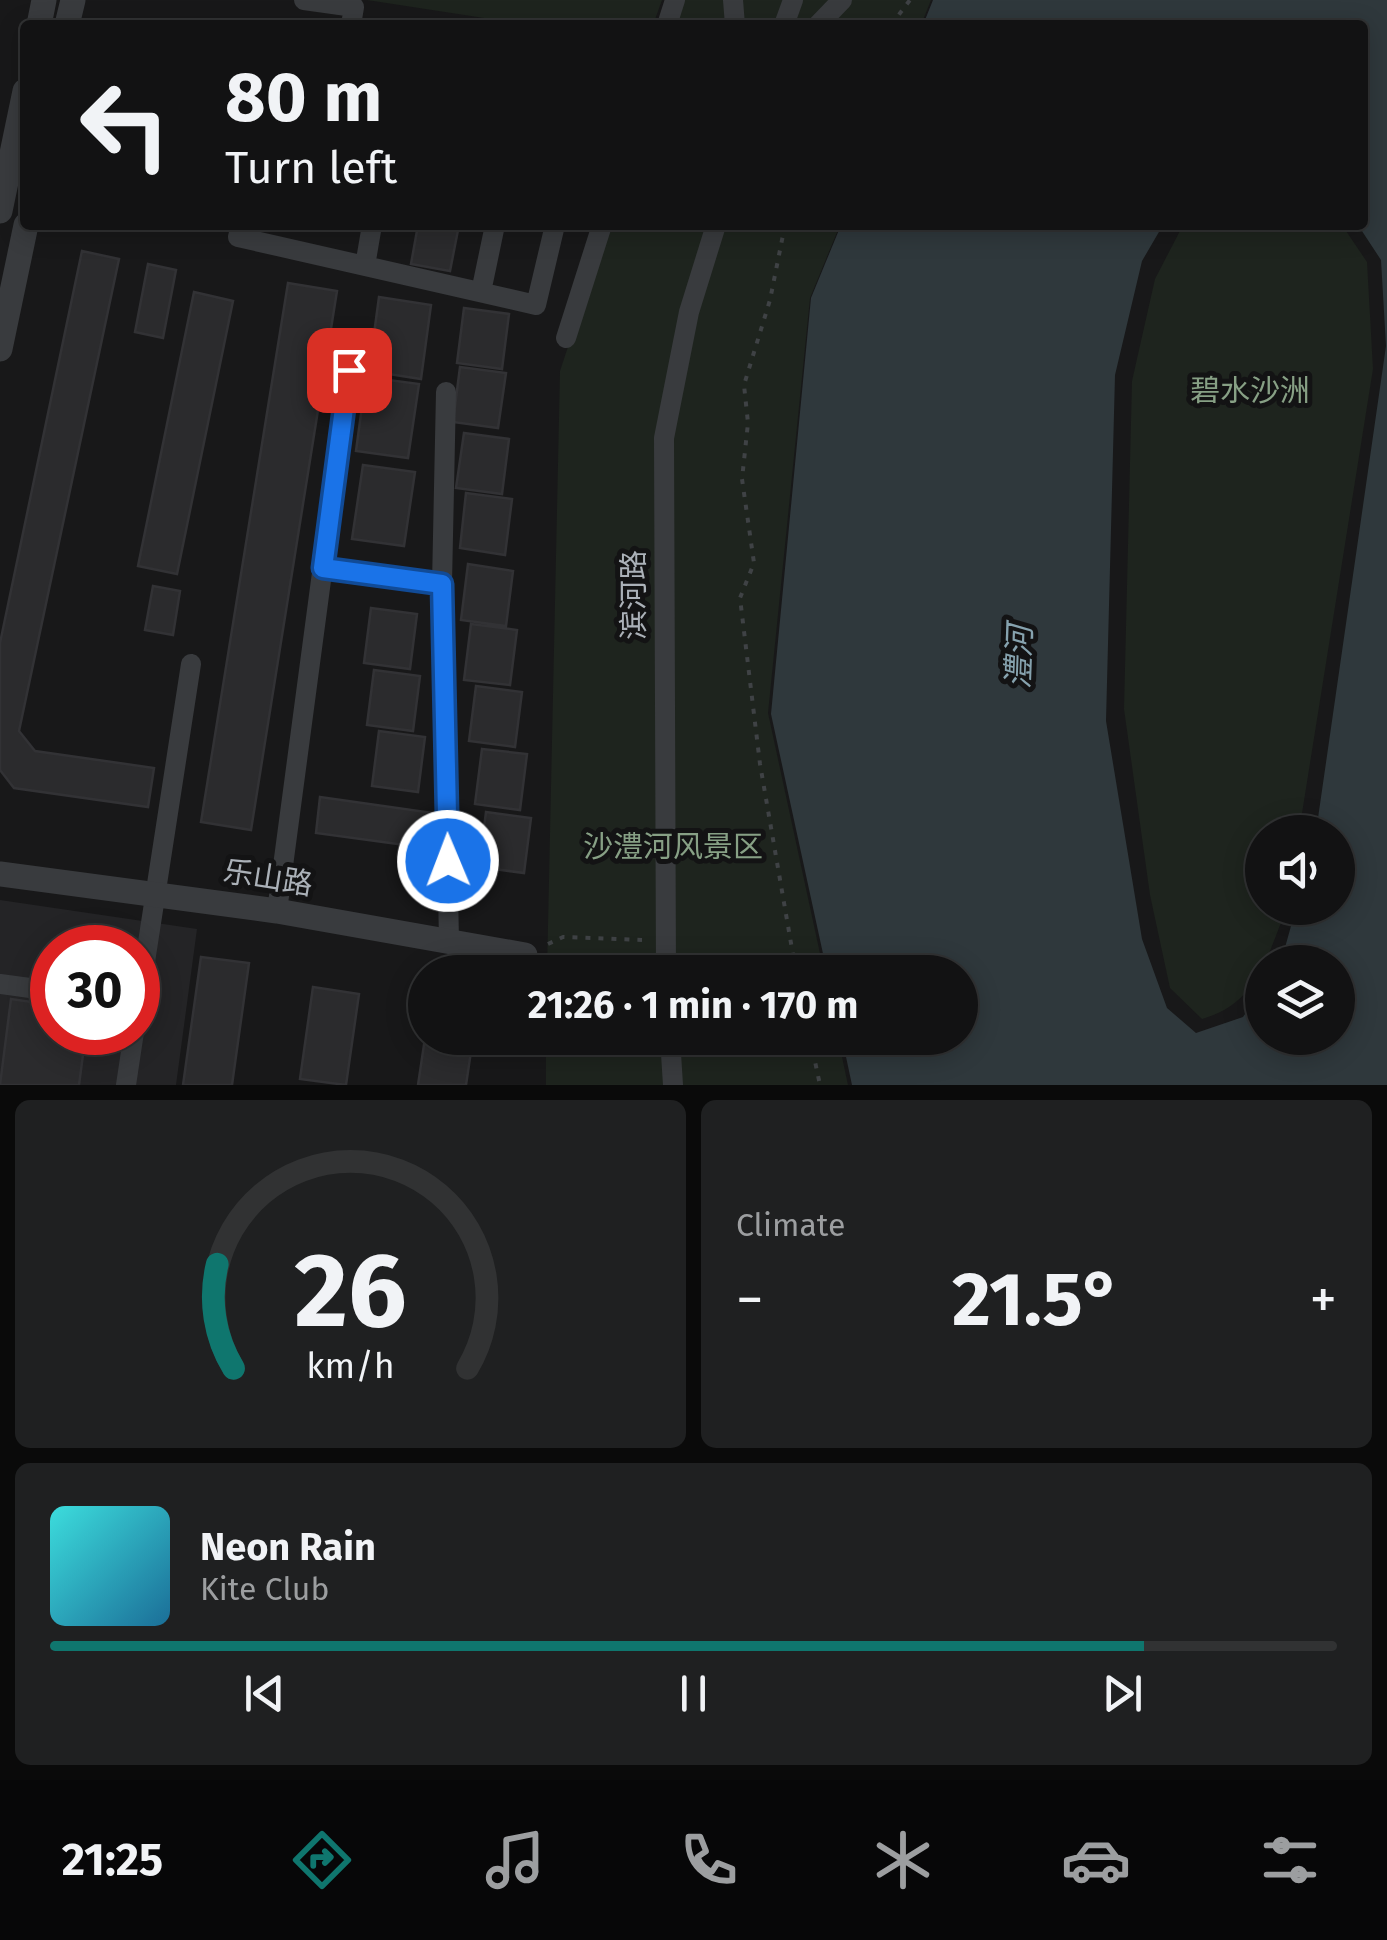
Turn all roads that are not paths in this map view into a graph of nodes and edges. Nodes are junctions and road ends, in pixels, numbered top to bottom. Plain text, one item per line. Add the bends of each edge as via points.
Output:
1 (304, 0) edge
2 (842, 0) edge
3 (352, 20) edge
4 (823, 20) edge
5 (20, 115) edge
6 (0, 211) edge
7 (25, 230) edge
8 (239, 230) edge
9 (371, 230) edge
10 (494, 230) edge
11 (554, 230) edge
12 (600, 230) edge
13 (714, 230) edge
14 (365, 266) junction
15 (482, 292) junction
16 (566, 338) dead end
17 (0, 348) edge
18 (349, 370) dead end
19 (446, 392) dead end
20 (323, 568) junction
21 (442, 584) junction
22 (190, 664) dead end
23 (0, 874) edge
24 (154, 894) junction
25 (277, 912) junction
26 (149, 925) edge
27 (450, 941) junction
28 (525, 955) road end
29 (665, 955) edge
30 (0, 984) edge
31 (30, 988) edge
32 (131, 1055) edge
33 (671, 1055) edge
34 (126, 1085) edge
35 (674, 1085) edge

1 - 3 street via 354,7
2 - 4 street
5 - 6 street
7 - 17 street
8 - 14 street via 238,237
9 - 14 street
10 - 15 street
11 - 15 street via 536,304
12 - 16 street
13 - 29 street, 滨河路 via 689,312 664,438
14 - 15 street
18 - 20 street
19 - 21 street
20 - 21 street
20 - 25 street
21 - 27 street
22 - 24 street
23 - 24 street, 乐山路
24 - 25 street, 乐山路
24 - 26 street
25 - 27 street, 乐山路
27 - 28 street, 乐山路
30 - 31 street
32 - 34 street
33 - 35 street

